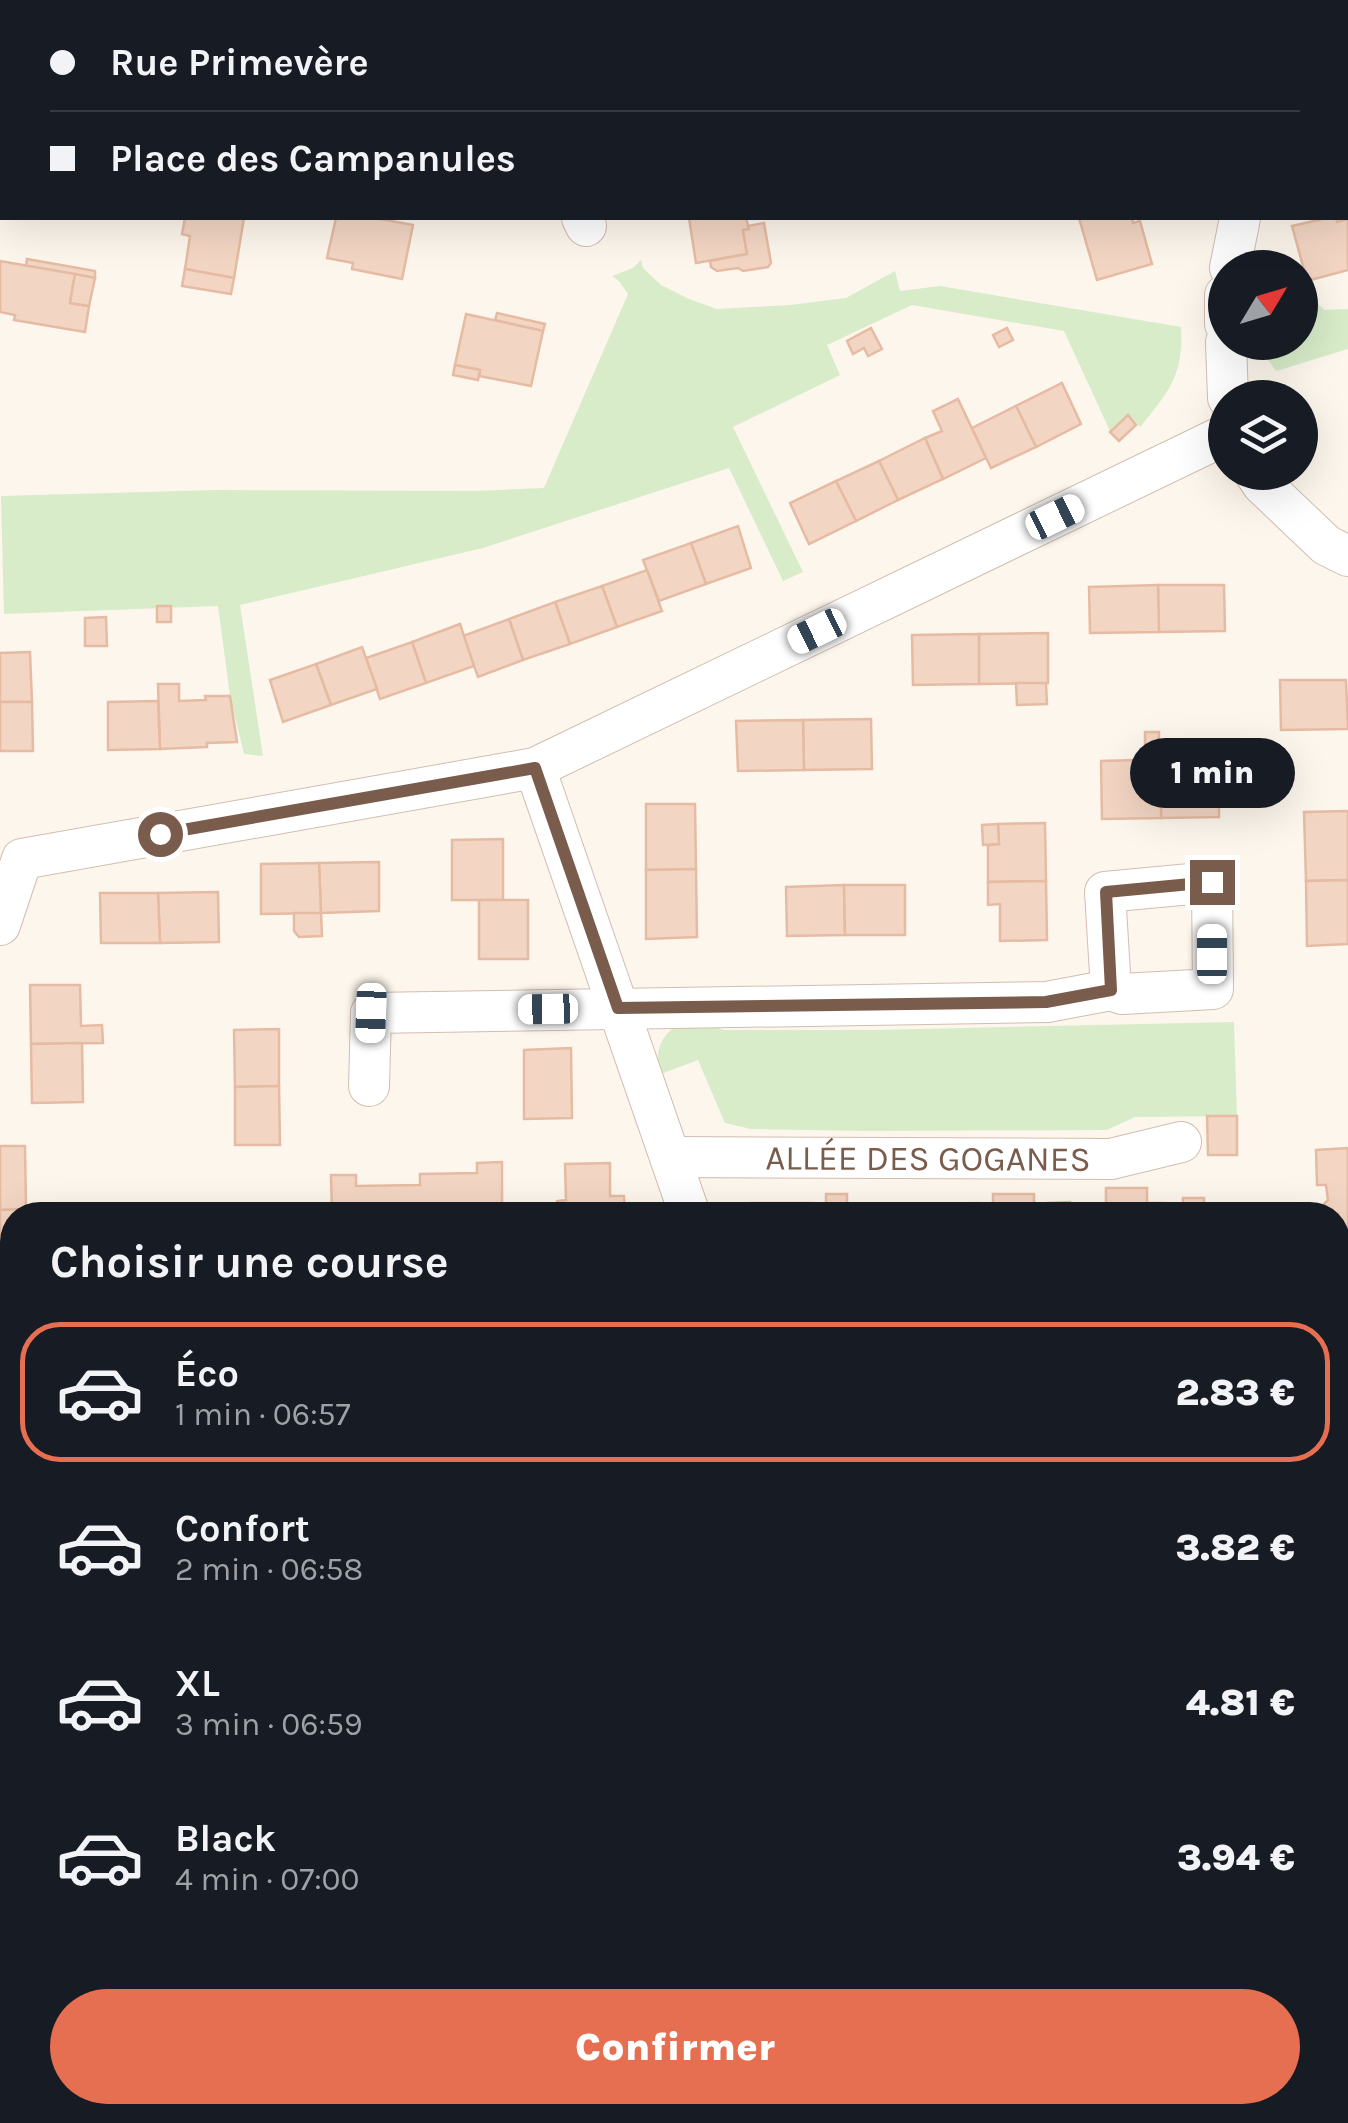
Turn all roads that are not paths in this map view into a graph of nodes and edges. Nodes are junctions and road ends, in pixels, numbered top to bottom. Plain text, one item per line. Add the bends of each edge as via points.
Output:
1 (1240, 220) edge
2 (1234, 250) edge
3 (1208, 443) edge
4 (1268, 490) edge
5 (1348, 556) edge
6 (535, 768) junction
7 (11, 847) edge
8 (0, 925) edge
9 (1111, 990) dead end
10 (618, 1008) junction
11 (369, 1086) dead end
12 (1180, 1142) dead end
13 (670, 1157) junction
14 (686, 1202) edge

1 - 2 street
3 - 6 street
4 - 5 street via 1326,545
6 - 7 street
6 - 10 street
7 - 8 street
9 - 10 street via 1046,1002
10 - 11 street via 371,1013
10 - 13 street
12 - 13 street, ALLÉE DES GOGANES via 1112,1159
13 - 14 street

